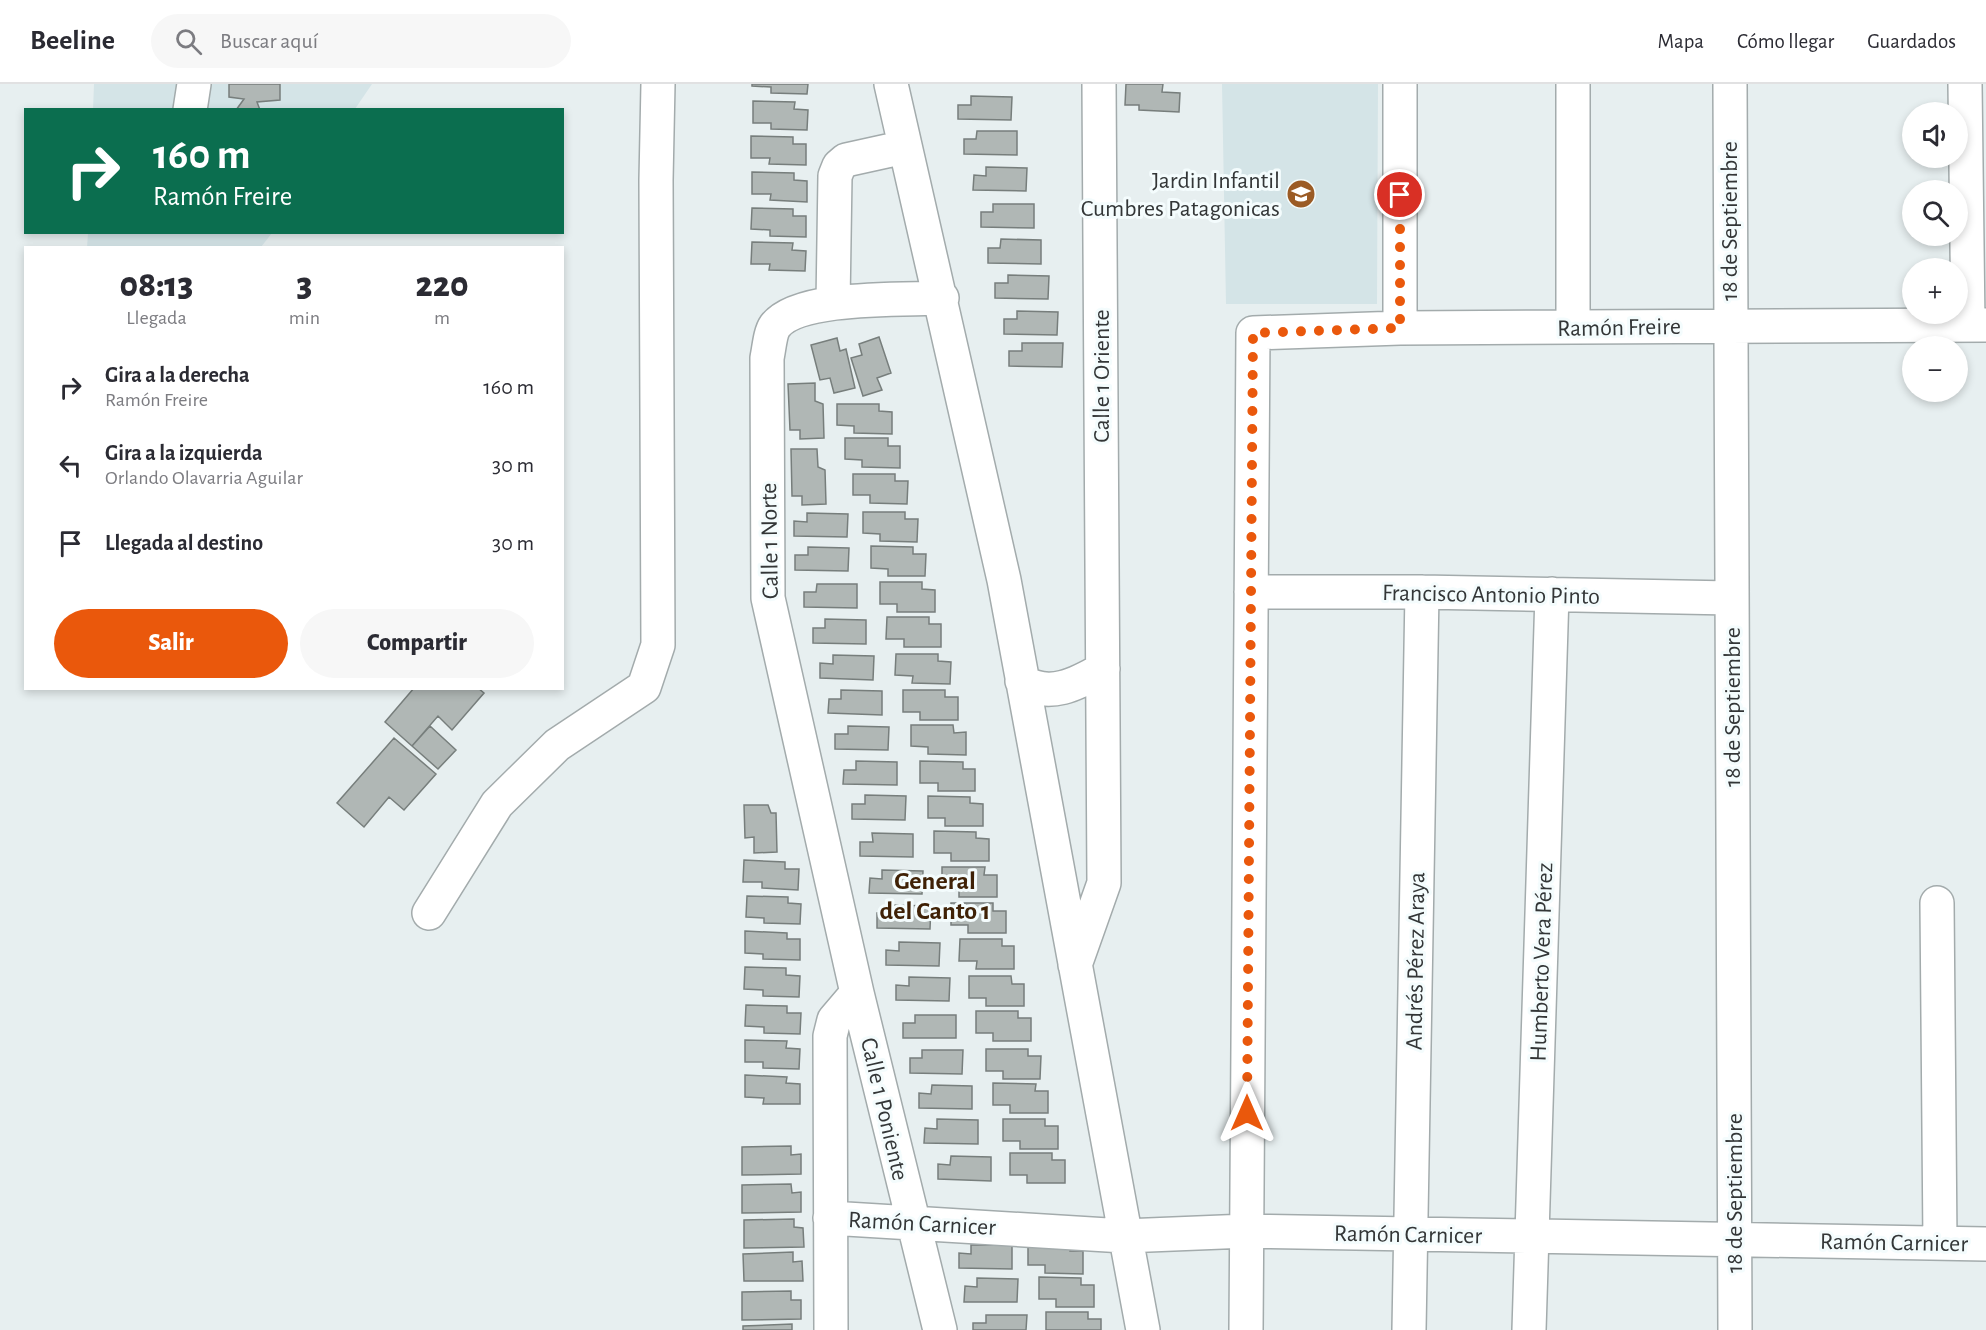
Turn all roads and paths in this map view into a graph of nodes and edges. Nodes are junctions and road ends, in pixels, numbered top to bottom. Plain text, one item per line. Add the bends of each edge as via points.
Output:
1 (194, 84) edge
2 (658, 84) edge
3 (891, 84) edge
4 (1099, 84) edge
5 (1400, 84) edge
6 (1574, 84) edge
7 (1730, 84) edge
8 (1965, 84) edge
9 (190, 108) edge
10 (905, 147) junction
11 (942, 298) junction
12 (833, 303) junction
13 (1977, 325) edge
14 (1729, 326) junction
15 (1573, 327) junction
16 (1400, 328) junction
17 (1251, 592) junction
18 (1422, 592) junction
19 (1552, 594) junction
20 (1731, 598) junction
21 (1103, 669) junction
22 (1022, 681) junction
23 (1937, 903) dead end
24 (429, 913) dead end
25 (1075, 966) junction
26 (857, 993) junction
27 (830, 1218) junction
28 (912, 1223) junction
29 (1246, 1231) junction
30 (1411, 1234) junction
31 (1124, 1236) junction
32 (1532, 1236) junction
33 (1735, 1239) junction
34 (1940, 1243) junction
35 (1986, 1244) edge
36 (831, 1330) edge
37 (940, 1330) edge
38 (1143, 1330) edge
39 (1246, 1330) edge
40 (1409, 1330) edge
41 (1529, 1330) edge
42 (1735, 1330) edge

1 - 9 street
2 - 24 street via 658,645 644,687 557,745 497,804
3 - 10 street
4 - 21 street, Calle 1 Oriente
5 - 16 street
6 - 15 street
7 - 14 street, 18 de Septiembre
8 - 13 street
10 - 11 street
10 - 12 street via 846,160 838,166
11 - 12 street, Calle 1 Norte
11 - 22 street via 1004,580
12 - 26 street, Calle 1 Norte via 788,315 774,327 767,358 768,598
13 - 14 street, Ramón Freire
14 - 15 street, Ramón Freire
14 - 20 street, 18 de Septiembre
15 - 16 street, Ramón Freire
16 - 17 street, Ramón Freire via 1253,333
17 - 18 street, Francisco Antonio Pinto
17 - 29 street
18 - 19 street, Francisco Antonio Pinto
18 - 30 street, Andrés Pérez Araya
19 - 20 street, Francisco Antonio Pinto
19 - 32 street, Humberto Vera Pérez
20 - 33 street, 18 de Septiembre
21 - 22 street via 1059,688 1036,690
21 - 25 street, Calle 1 Oriente via 1104,883
22 - 25 street
23 - 34 street
25 - 31 street
26 - 27 street via 834,1020 830,1036
26 - 28 street, Calle 1 Poniente
27 - 28 street, Ramón Carnicer
27 - 36 street
28 - 31 street, Ramón Carnicer
28 - 37 street, Calle 1 Poniente
29 - 30 street, Ramón Carnicer
29 - 31 street, Ramón Carnicer
29 - 39 street
30 - 32 street, Ramón Carnicer
30 - 40 street, Andrés Pérez Araya
31 - 38 street
32 - 33 street, Ramón Carnicer
32 - 41 street, Humberto Vera Pérez
33 - 34 street, Ramón Carnicer
33 - 42 street, 18 de Septiembre
34 - 35 street, Ramón Carnicer

